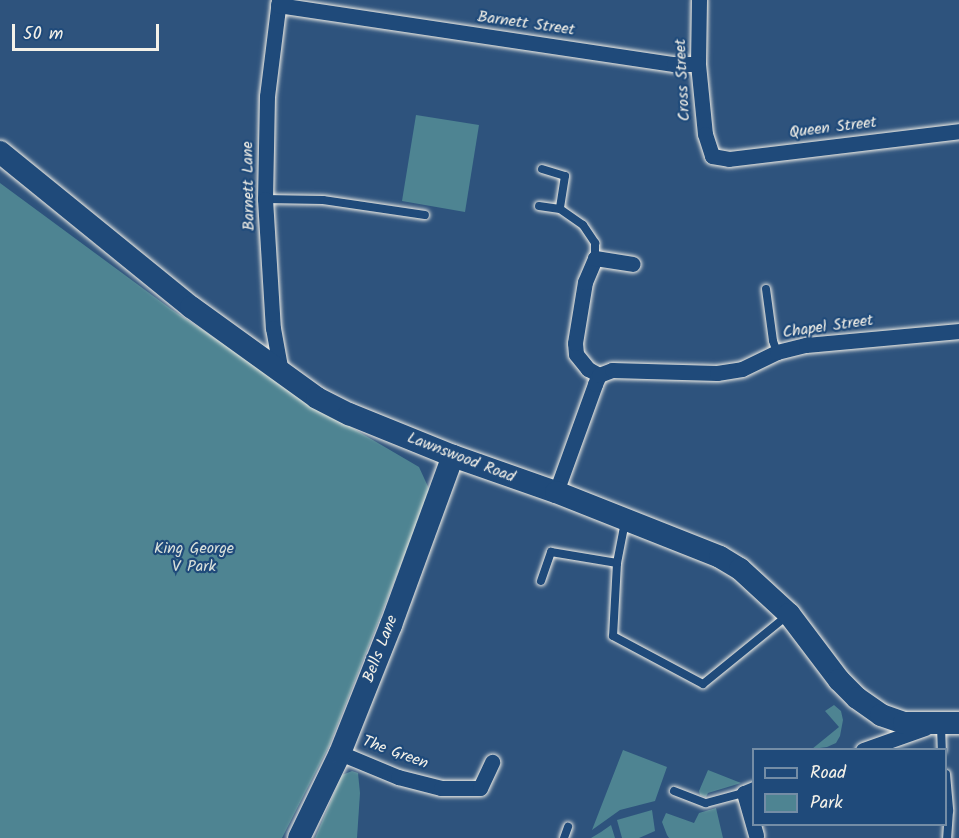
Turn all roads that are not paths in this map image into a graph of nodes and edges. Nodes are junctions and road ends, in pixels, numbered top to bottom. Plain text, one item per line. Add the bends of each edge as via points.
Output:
1 (699, 0) edge
2 (278, 3) edge
3 (698, 64) junction
4 (959, 131) edge
5 (0, 152) edge
6 (712, 156) joint
7 (542, 169) dead end
8 (265, 199) junction
9 (539, 206) dead end
10 (560, 209) junction
11 (425, 215) dead end
12 (595, 258) junction
13 (633, 264) dead end
14 (766, 289) dead end
15 (959, 331) edge
16 (777, 352) junction
17 (281, 372) junction
18 (599, 375) junction
19 (453, 456) junction
20 (556, 492) junction
21 (625, 519) junction
22 (617, 563) junction
23 (541, 581) dead end
24 (789, 614) junction
25 (944, 724) edge
26 (869, 748) edge
27 (942, 748) edge
28 (340, 753) junction
29 (492, 762) dead end
30 (674, 791) dead end
31 (749, 791) edge
32 (947, 792) edge
33 (752, 810) edge
34 (755, 826) edge
35 (568, 827) dead end
36 (756, 835) dead end
37 (299, 838) edge
38 (564, 838) edge
39 (947, 838) edge

1 - 3 street, Cross Street
2 - 3 street, Barnett Street via 674,64
2 - 8 street, Barnett Lane via 267,96
3 - 6 street, Cross Street via 705,134
4 - 6 street, Queen Street via 729,159
5 - 17 street, Lawnswood Road via 191,307
7 - 10 lane via 565,176
8 - 11 lane via 323,200
8 - 17 street, Barnett Lane via 273,328
9 - 10 lane
10 - 12 lane via 583,225 595,243
12 - 13 street
12 - 18 street via 585,282 575,343 581,362
14 - 16 lane
15 - 16 street, Chapel Street via 806,345
16 - 18 street, Chapel Street via 742,369 717,373 612,370
17 - 19 street, Lawnswood Road via 317,398 349,414
18 - 20 street
19 - 20 street, Lawnswood Road
19 - 28 street, Bells Lane via 392,625
20 - 21 street, Lawnswood Road
21 - 22 lane
21 - 24 street, Lawnswood Road via 720,557 740,569
22 - 23 lane via 551,552
22 - 24 lane via 613,636 703,684
24 - 25 street, Lawnswood Road via 857,698 881,715 904,723
25 - 26 street
25 - 27 lane
28 - 29 street, The Green via 398,777 441,788 480,788
28 - 37 street, Bells Lane
30 - 31 lane via 706,803
31 - 33 street
32 - 39 lane
34 - 36 street
35 - 38 lane

